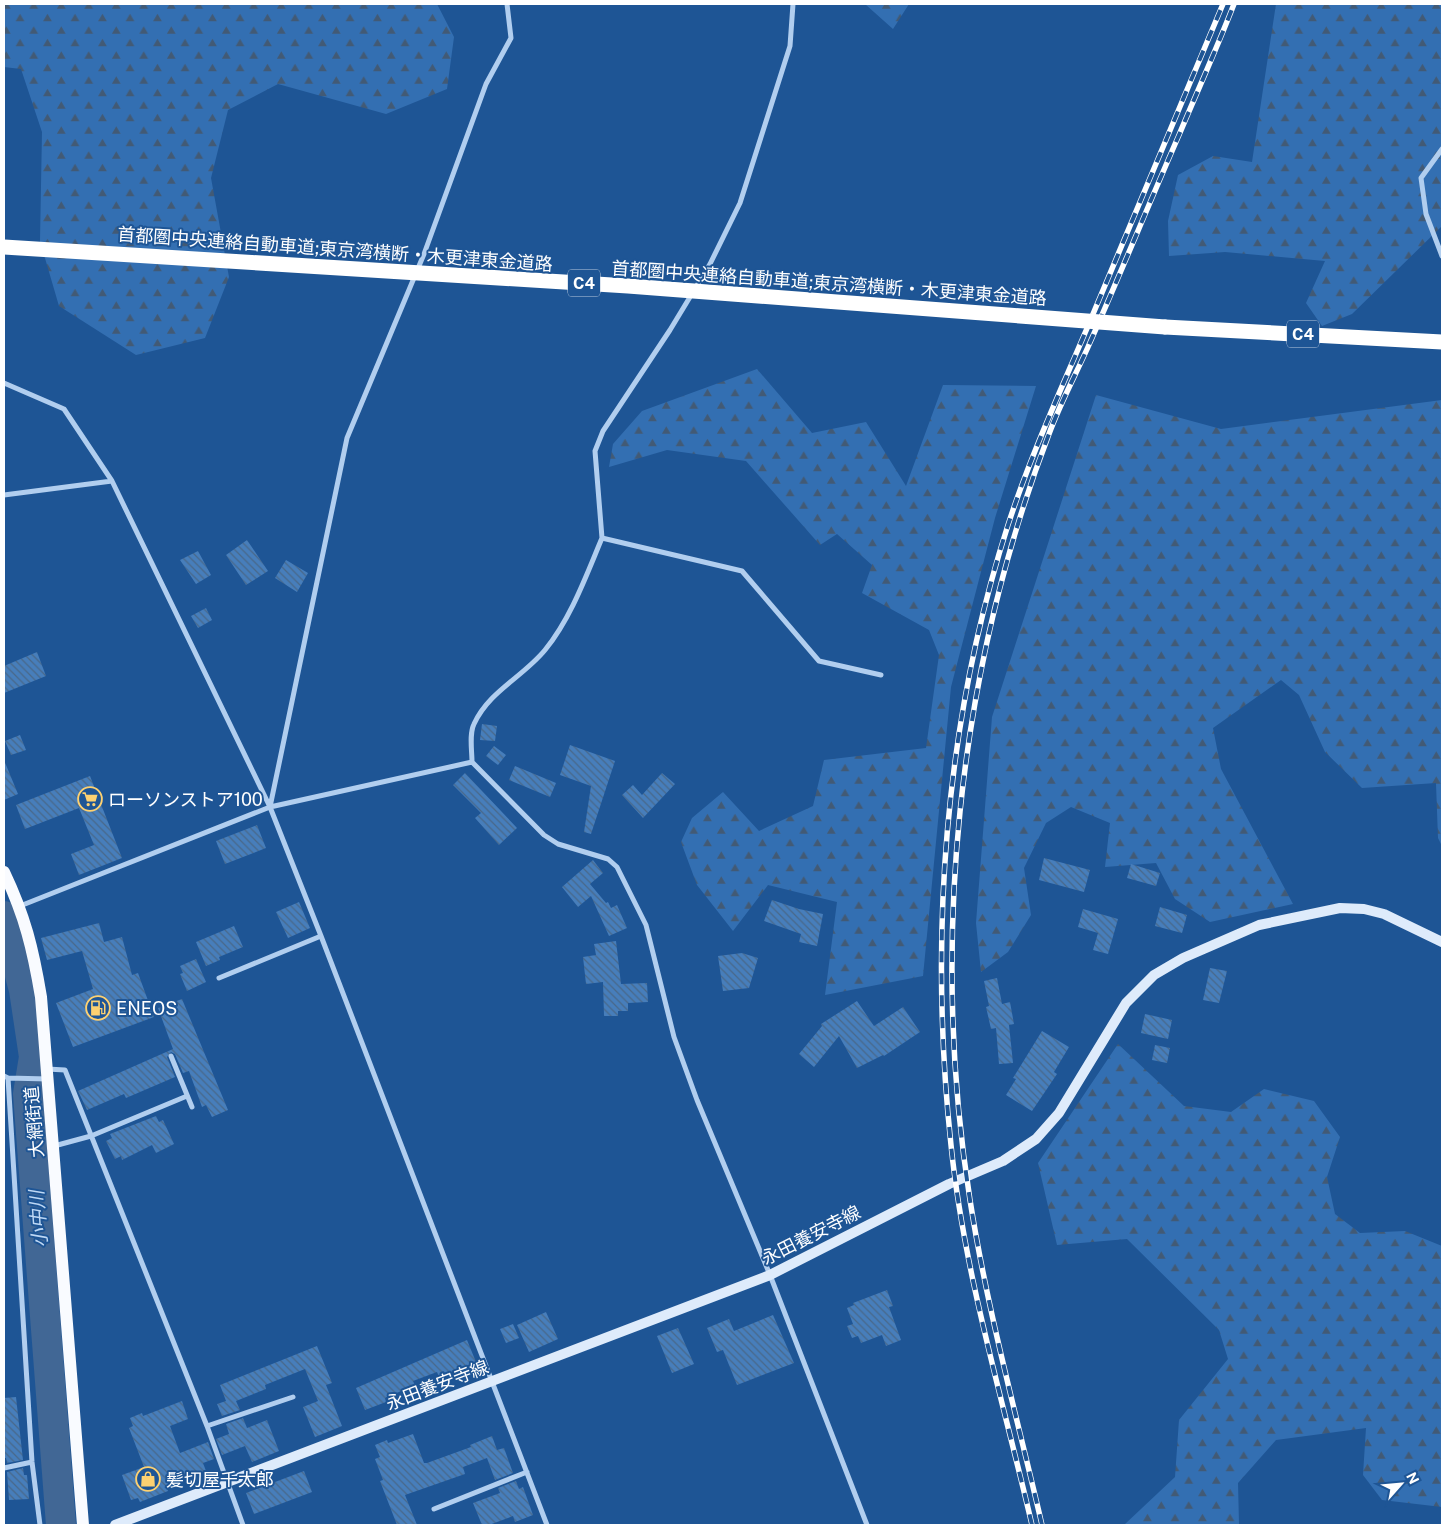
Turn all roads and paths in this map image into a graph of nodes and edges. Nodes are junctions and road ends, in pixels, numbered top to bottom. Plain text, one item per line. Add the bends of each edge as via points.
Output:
1 (507, 4) edge
2 (793, 4) edge
3 (1442, 149) edge
4 (4, 247) edge
5 (1442, 256) edge
6 (1442, 342) edge
7 (4, 384) edge
8 (112, 481) junction
9 (4, 495) edge
10 (602, 538) junction
11 (882, 675) dead end
12 (472, 762) junction
13 (270, 807) junction
14 (4, 872) edge
15 (20, 906) junction
16 (321, 936) junction
17 (1442, 942) edge
18 (219, 978) dead end
19 (171, 1056) dead end
20 (47, 1074) junction
21 (6, 1077) edge
22 (187, 1096) junction
23 (192, 1107) dead end
24 (91, 1136) junction
25 (53, 1146) junction
26 (770, 1275) junction
27 (491, 1381) junction
28 (292, 1397) dead end
29 (207, 1426) junction
30 (32, 1462) junction
31 (4, 1468) edge
32 (527, 1472) junction
33 (227, 1482) junction
34 (434, 1509) dead end
35 (40, 1525) edge
36 (83, 1525) edge
37 (115, 1525) edge
38 (243, 1525) edge
39 (547, 1525) edge
40 (867, 1525) edge

1 - 13 street via 511,38 486,84 424,254 347,438
2 - 10 street via 790,46 740,203 710,264 603,431 595,451
3 - 5 street via 1422,178 1426,214
4 - 6 highway, 首都圏中央連絡自動車道;東京湾横断・木更津東金道路 / C4, bridge via 628,286 1165,327
7 - 8 street via 64,409
8 - 9 street
8 - 13 street
10 - 11 street via 742,571 819,661
10 - 12 street via 572,607 545,651 491,699 473,725
12 - 13 street
12 - 26 street via 544,835 558,844 608,859 617,867 646,924 674,1037 696,1100
13 - 15 street
13 - 16 street
14 - 15 main road, 大網街道
15 - 20 main road, 大網街道 via 41,997
16 - 18 street
16 - 27 street
17 - 26 street, 永田養安寺線 via 1384,914 1340,908 1259,925 1183,958 1154,975 1126,1003 1059,1113 1036,1139 1003,1161 949,1184
19 - 22 street
20 - 21 street
20 - 24 street via 65,1070
20 - 25 main road, 大網街道
21 - 30 street
22 - 23 street
22 - 24 street
24 - 25 street
24 - 29 street
25 - 36 main road, 大網街道
26 - 27 street, 永田養安寺線
26 - 40 street
27 - 32 street
27 - 33 street, 永田養安寺線
28 - 29 street
29 - 33 street
30 - 31 street
30 - 35 street
32 - 34 street
32 - 39 street
33 - 37 street, 永田養安寺線
33 - 38 street

